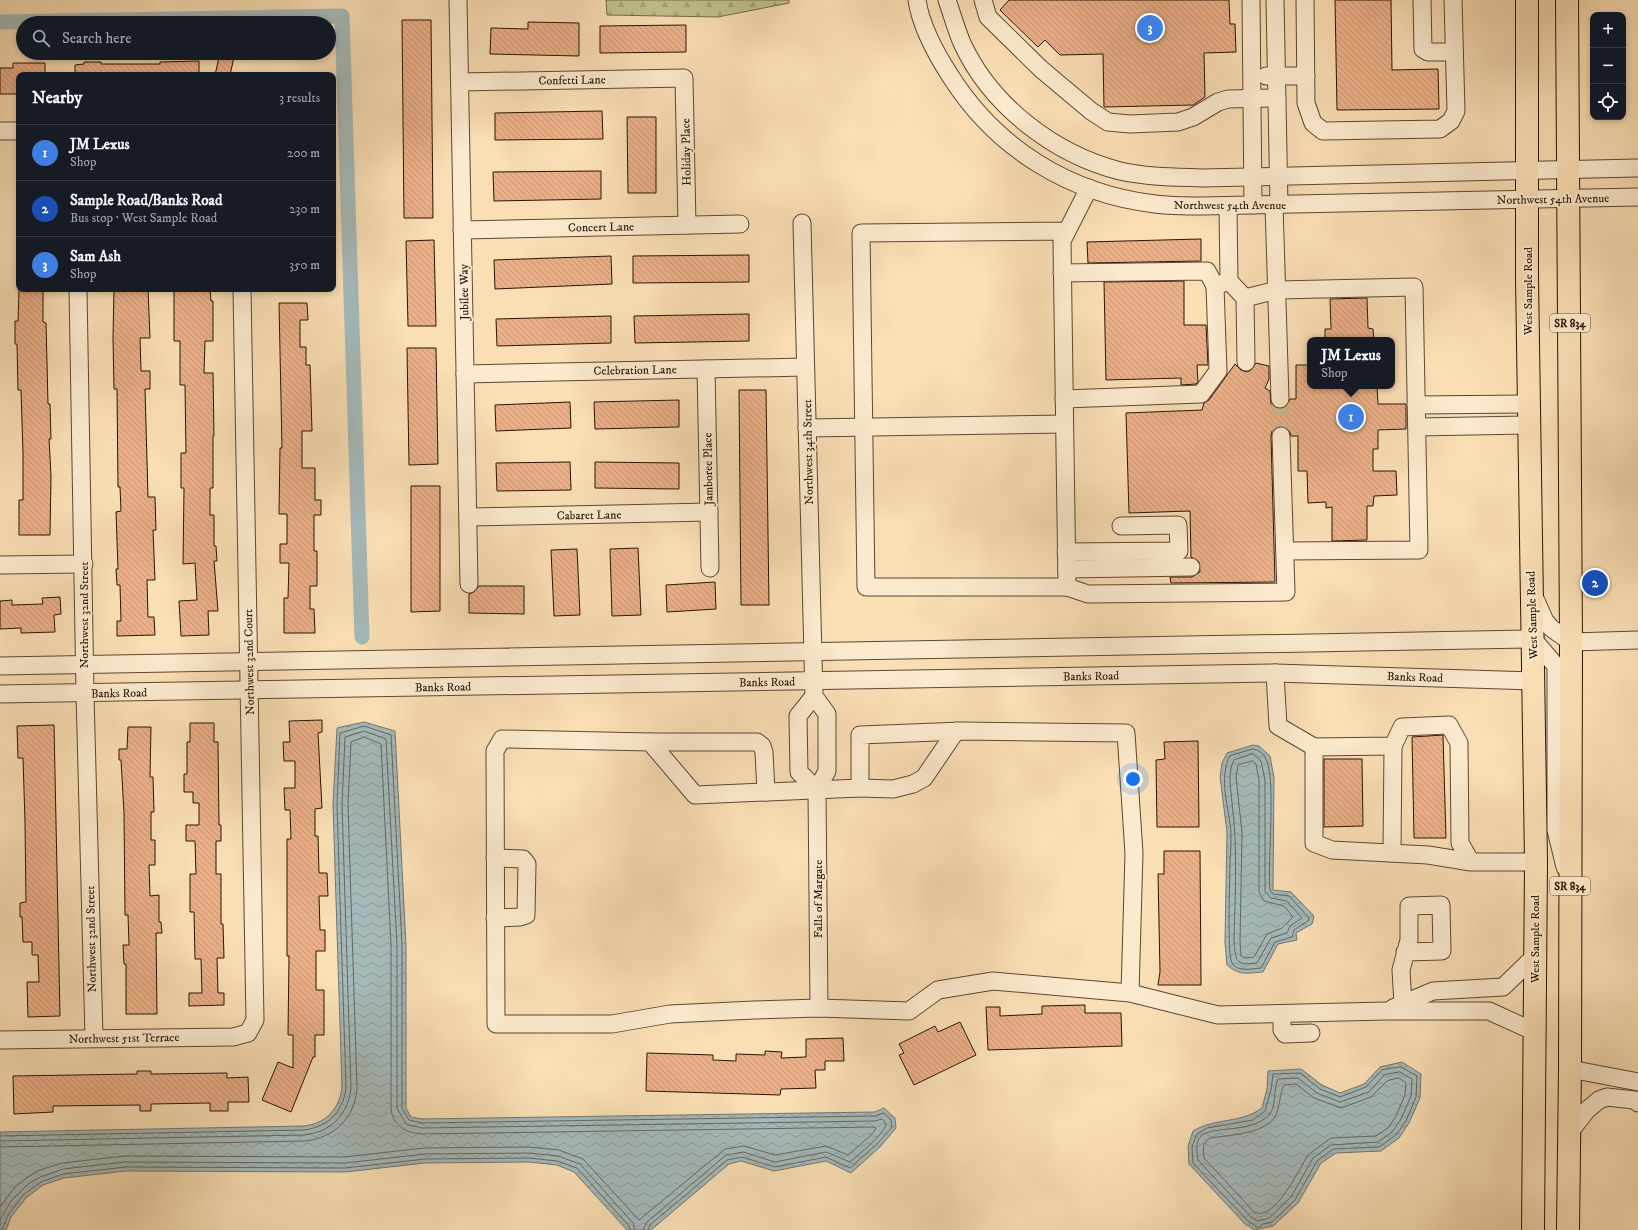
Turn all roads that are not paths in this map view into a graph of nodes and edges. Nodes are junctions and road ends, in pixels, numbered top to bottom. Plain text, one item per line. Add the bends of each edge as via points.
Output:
1 (458, 0) edge
2 (917, 0) edge
3 (947, 0) edge
4 (983, 0) edge
5 (1251, 0) edge
6 (1275, 0) edge
7 (1305, 0) edge
8 (1422, 0) edge
9 (1453, 0) edge
10 (1527, 0) edge
11 (1568, 0) edge
12 (1454, 52) junction
13 (1252, 76) junction
14 (1276, 76) junction
15 (1306, 76) junction
16 (684, 78) joint
17 (460, 82) junction
18 (1253, 98) junction
19 (1277, 98) junction
20 (0, 131) edge
21 (16, 131) edge
22 (1638, 168) edge
23 (1569, 170) junction
24 (1527, 171) junction
25 (1279, 176) junction
26 (1253, 177) junction
27 (1089, 188) junction
28 (1638, 197) edge
29 (1569, 199) junction
30 (1527, 200) junction
31 (1254, 205) junction
32 (1277, 205) junction
33 (1228, 206) junction
34 (802, 223) dead end
35 (740, 224) dead end
36 (687, 225) junction
37 (462, 230) junction
38 (1067, 231) junction
39 (1062, 273) junction
40 (1222, 283) junction
41 (1277, 290) junction
42 (78, 292) edge
43 (242, 292) edge
44 (1245, 298) junction
45 (1246, 362) dead end
46 (805, 367) junction
47 (706, 369) junction
48 (465, 374) junction
49 (1280, 399) tunnel mouth
50 (1064, 400) junction
51 (1416, 404) junction
52 (1529, 415) junction
53 (1064, 424) junction
54 (864, 426) junction
55 (1417, 427) junction
56 (807, 428) junction
57 (1281, 436) tunnel mouth
58 (709, 512) junction
59 (468, 517) junction
60 (1120, 526) dead end
61 (1066, 552) junction
62 (1284, 552) junction
63 (84, 564) junction
64 (0, 565) edge
65 (1191, 567) dead end
66 (710, 568) dead end
67 (1067, 569) junction
68 (469, 584) dead end
69 (1067, 588) junction
70 (1531, 588) junction
71 (1533, 639) junction
72 (1638, 640) edge
73 (1571, 642) junction
74 (813, 652) junction
75 (249, 661) junction
76 (84, 665) junction
77 (0, 666) edge
78 (1275, 673) junction
79 (1534, 681) junction
80 (814, 688) junction
81 (250, 690) junction
82 (0, 694) edge
83 (85, 694) junction
84 (956, 731) junction
85 (650, 742) junction
86 (1393, 746) junction
87 (1314, 747) junction
88 (860, 788) junction
89 (817, 790) junction
90 (766, 792) junction
91 (1392, 853) junction
92 (495, 858) junction
93 (1471, 862) junction
94 (1536, 862) junction
95 (1570, 883) junction
96 (495, 918) junction
97 (1405, 952) dead end
98 (1535, 956) junction
99 (1130, 993) junction
100 (1403, 1004) junction
101 (818, 1008) junction
102 (1386, 1011) junction
103 (1282, 1014) junction
104 (1535, 1032) junction
105 (248, 1033) joint
106 (1311, 1033) dead end
107 (94, 1038) junction
108 (0, 1040) edge
109 (1570, 1069) junction
110 (1638, 1082) edge
111 (1638, 1103) edge
112 (1569, 1134) junction
113 (1533, 1230) edge
114 (1568, 1230) edge

1 - 17 street, Jubilee Way
2 - 27 street, Northwest 54th Avenue via 918,10 937,56 963,96 990,127 1026,157 1074,183
3 - 26 street via 962,43 984,80 1010,110 1043,136 1084,158 1120,171 1157,177
4 - 18 street via 988,17 1036,64 1091,111 1108,122 1178,122 1193,117 1218,102
5 - 13 street
6 - 14 street
7 - 15 street
8 - 12 street via 1423,49 1428,52
9 - 12 street
10 - 24 main road, West Sample Road / SR 834
11 - 23 main road, SR 834
12 - 15 street via 1456,111 1451,121 1440,129 1323,131 1313,123 1306,103
13 - 14 street
13 - 18 street
14 - 15 street
14 - 19 street
16 - 17 street, Confetti Lane
16 - 36 street, Holiday Place
17 - 37 street, Jubilee Way
18 - 19 street
18 - 26 street
19 - 25 street
20 - 21 street
22 - 23 street
23 - 24 street
23 - 29 main road, SR 834
24 - 25 street
24 - 30 main road, West Sample Road / SR 834
25 - 26 street
25 - 32 street
26 - 31 street
27 - 33 street, Northwest 54th Avenue via 1117,197 1155,204
27 - 38 street
28 - 29 street, Northwest 54th Avenue
29 - 30 street, Northwest 54th Avenue
29 - 73 main road, SR 834
30 - 32 street, Northwest 54th Avenue
30 - 52 main road, West Sample Road / SR 834
31 - 32 street, Northwest 54th Avenue
31 - 33 street, Northwest 54th Avenue
32 - 41 street
33 - 40 street
34 - 46 street, Northwest 34th Street
35 - 36 street, Concert Lane
36 - 37 street, Concert Lane
37 - 48 street, Jubilee Way
38 - 39 street via 1062,241
38 - 54 street via 861,233
39 - 40 street via 1207,271
39 - 50 street
40 - 44 street
40 - 50 street via 1218,371 1201,394
41 - 44 street
41 - 49 street
41 - 51 street via 1414,287
42 - 63 street, Northwest 32nd Street
43 - 75 street, Northwest 32nd Court
44 - 45 street
46 - 47 street, Celebration Lane
46 - 56 street, Northwest 34th Street
47 - 48 street, Celebration Lane
47 - 58 street, Jamboree Place
48 - 59 street, Jubilee Way
50 - 53 street
51 - 52 street
51 - 55 street
52 - 55 street
52 - 70 main road, West Sample Road / SR 834
53 - 54 street
53 - 61 street
54 - 56 street
54 - 69 street via 866,587
55 - 62 street via 1419,550
56 - 74 street, Northwest 34th Street
57 - 62 street
58 - 59 street, Cabaret Lane
58 - 66 street, Jamboree Place
59 - 68 street, Jubilee Way
60 - 61 street via 1178,525 1179,551
61 - 67 street
62 - 69 street via 1286,592 1088,594
63 - 64 street
63 - 76 street, Northwest 32nd Street
65 - 67 street
67 - 69 street
70 - 71 main road, West Sample Road / SR 834
70 - 73 street via 1545,620 1551,628
71 - 74 street
71 - 79 main road, West Sample Road / SR 834
71 - 95 street via 1556,666 1556,830
72 - 73 street
73 - 95 main road, SR 834
74 - 75 street
74 - 80 street, Northwest 34th Street
75 - 76 street
75 - 81 street, Northwest 32nd Court
76 - 77 street
76 - 83 street, Northwest 32nd Street
78 - 79 street, Banks Road
78 - 80 street, Banks Road
78 - 87 street via 1278,726
79 - 94 main road, West Sample Road / SR 834
80 - 81 street, Banks Road
80 - 89 street via 827,714 828,771
80 - 89 street via 798,716 799,772
81 - 83 street, Banks Road
81 - 105 street, Northwest 32nd Court via 255,1020
82 - 83 street, Banks Road
83 - 107 street, Northwest 32nd Street
84 - 88 street via 924,778 913,784 892,789
84 - 88 street via 860,735
84 - 99 street via 1126,733 1134,854
85 - 90 street via 695,795
85 - 90 street via 757,742 764,752
85 - 92 street via 502,739 495,751
86 - 87 street
86 - 91 street
86 - 93 street via 1402,727 1449,725 1459,743 1460,843
87 - 91 street via 1314,843 1332,850
88 - 89 street
89 - 90 street
89 - 101 street, Falls of Margate
91 - 93 street via 1428,855
92 - 96 street
92 - 96 street via 523,859 527,864 526,915
93 - 94 street
94 - 98 main road, West Sample Road / SR 834
95 - 109 main road, SR 834
96 - 101 street via 496,1024 612,1024 670,1014
97 - 100 street via 1401,970
98 - 100 street via 1503,987 1433,991
98 - 104 main road, West Sample Road / SR 834
99 - 101 street via 993,981 938,990 909,1011
99 - 103 street via 1218,1015
100 - 102 street
102 - 103 street
102 - 104 street via 1489,1011
103 - 106 street via 1282,1030 1285,1034
104 - 113 main road, West Sample Road / SR 834
105 - 107 street, Northwest 51st Terrace via 233,1037
107 - 108 street, Northwest 51st Terrace
109 - 110 street
109 - 112 main road, SR 834
111 - 112 street via 1634,1100 1607,1097 1599,1100 1587,1110
112 - 114 main road, SR 834

